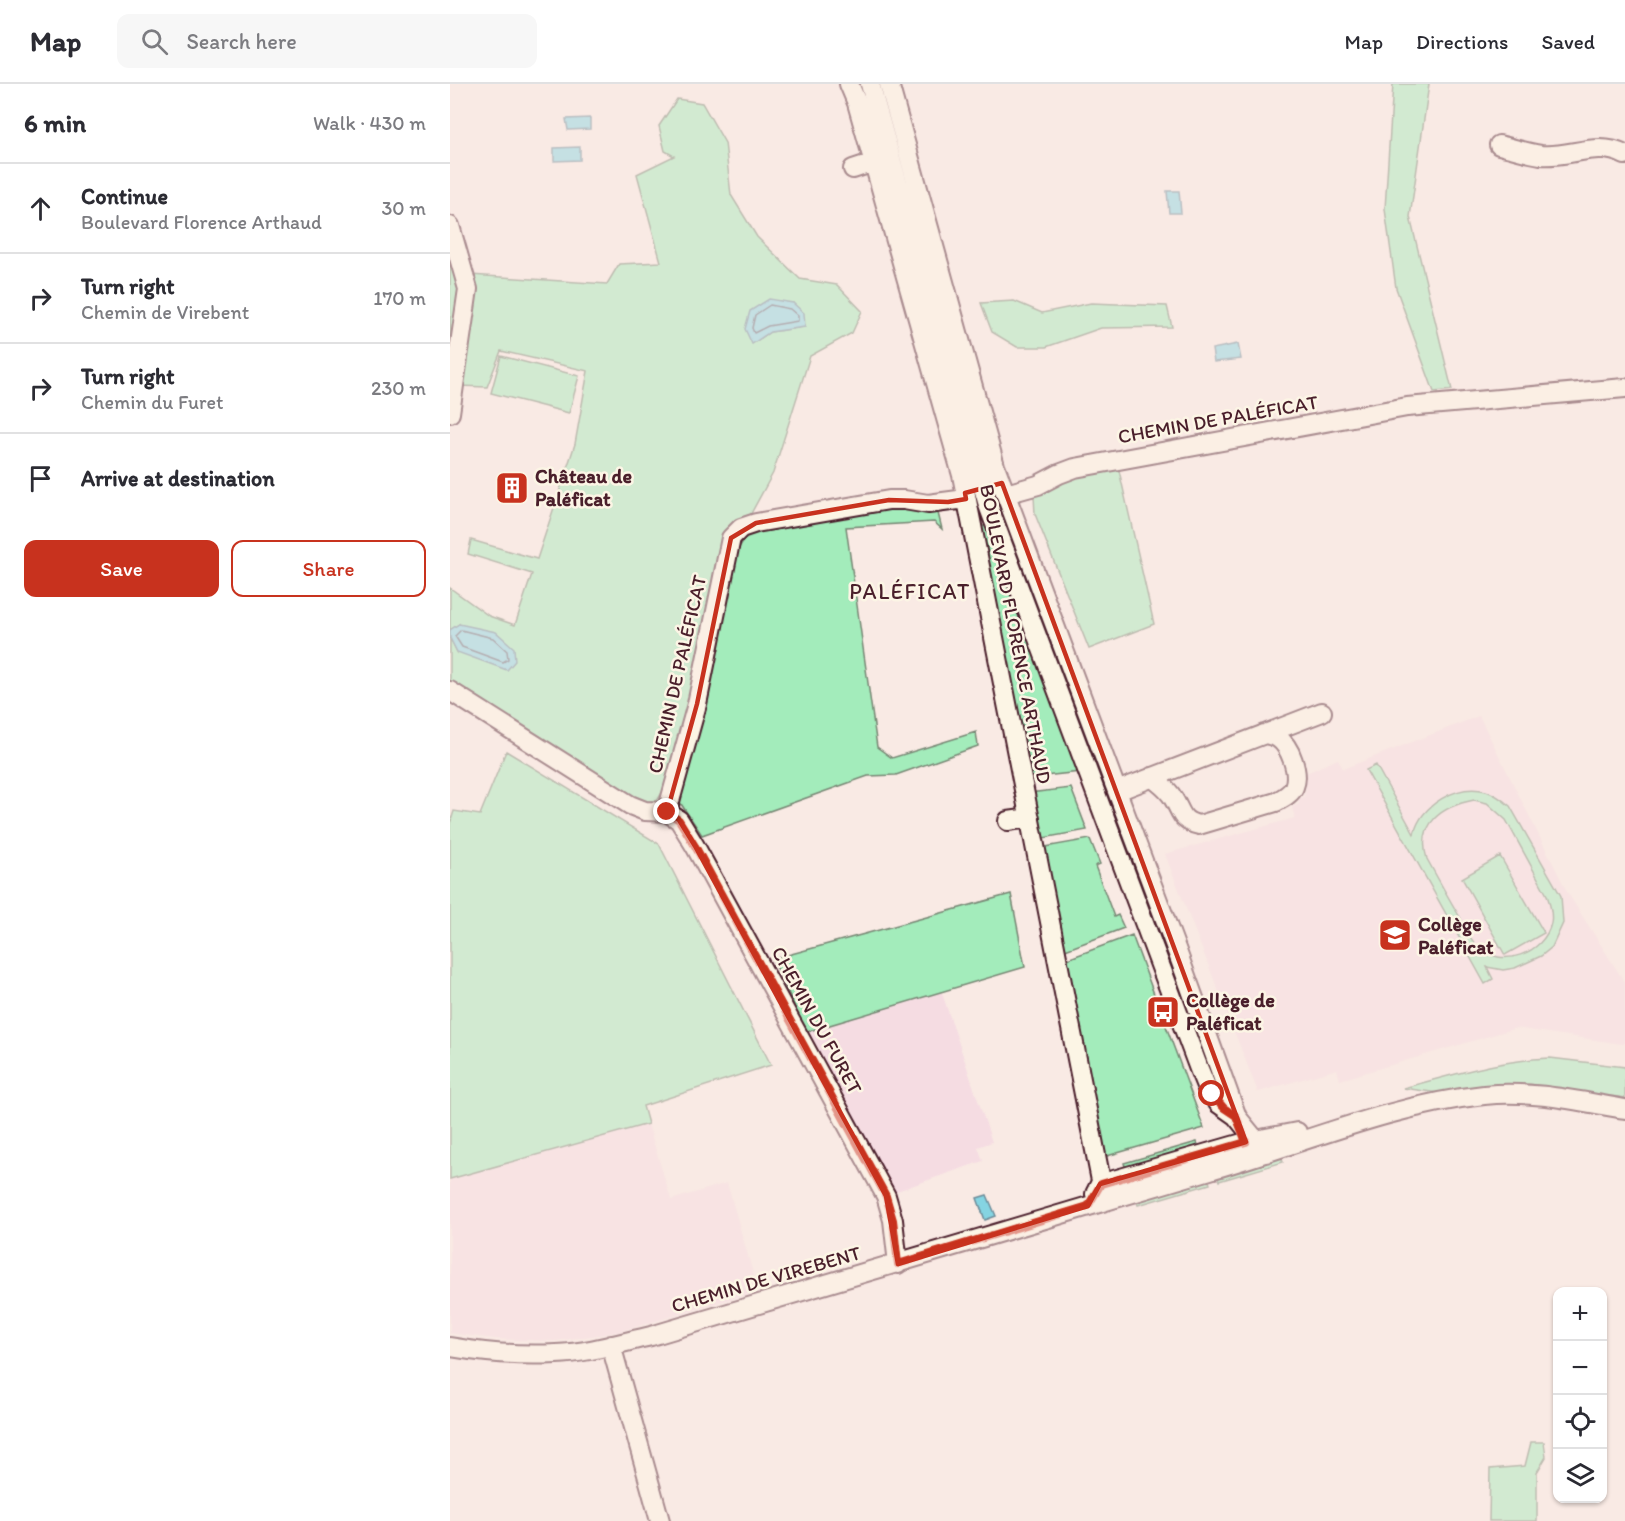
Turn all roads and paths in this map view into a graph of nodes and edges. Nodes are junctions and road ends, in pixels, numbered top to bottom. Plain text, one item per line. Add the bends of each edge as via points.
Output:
1 (849, 84) edge
2 (870, 84) edge
3 (890, 84) edge
4 (1499, 145) dead end
5 (1625, 155) edge
6 (874, 162) junction
7 (853, 169) dead end
8 (450, 226) edge
9 (1625, 388) edge
10 (450, 414) edge
11 (998, 494) junction
12 (966, 500) junction
13 (450, 691) edge
14 (1322, 712) dead end
15 (1264, 734) junction
16 (1152, 777) junction
17 (1117, 791) junction
18 (667, 812) junction
19 (1030, 818) junction
20 (1008, 821) dead end
21 (1625, 1109) edge
22 (1236, 1116) junction
23 (1254, 1148) junction
24 (1098, 1197) junction
25 (898, 1264) junction
26 (611, 1346) junction
27 (450, 1347) edge
28 (660, 1521) edge

1 - 6 street, BOULEVARD FLORENCE ARTHAUD
2 - 11 street, BOULEVARD FLORENCE ARTHAUD
3 - 11 street, BOULEVARD FLORENCE ARTHAUD via 995,466
4 - 5 street via 1542,155 1598,148 1614,149
6 - 7 street
6 - 12 street, BOULEVARD FLORENCE ARTHAUD
8 - 10 street via 468,289
9 - 11 street, CHEMIN DE PALÉFICAT via 1407,406 1075,468 1038,485
11 - 12 street, CHEMIN DE PALÉFICAT
11 - 17 street, BOULEVARD FLORENCE ARTHAUD
11 - 22 street, BOULEVARD FLORENCE ARTHAUD via 1198,1069 1219,1104
12 - 18 street, CHEMIN DE PALÉFICAT via 928,504 889,500 756,523 741,528 731,538 697,704
12 - 19 street, BOULEVARD FLORENCE ARTHAUD
13 - 18 street via 630,806
14 - 15 street
15 - 16 street
15 - 16 street via 1283,743 1296,778 1286,797 1276,802 1199,825 1189,823 1165,787
16 - 17 street
17 - 22 street, BOULEVARD FLORENCE ARTHAUD
18 - 25 street, CHEMIN DU FURET via 679,820 695,846 886,1196
19 - 20 street
19 - 24 street, BOULEVARD FLORENCE ARTHAUD
21 - 23 street, CHEMIN DE VIREBENT via 1531,1094 1483,1095
22 - 23 street, BOULEVARD FLORENCE ARTHAUD
23 - 24 street, CHEMIN DE VIREBENT
24 - 25 street, CHEMIN DE VIREBENT
25 - 26 street, CHEMIN DE VIREBENT
26 - 27 street, CHEMIN DE VIREBENT via 510,1355
26 - 28 street

